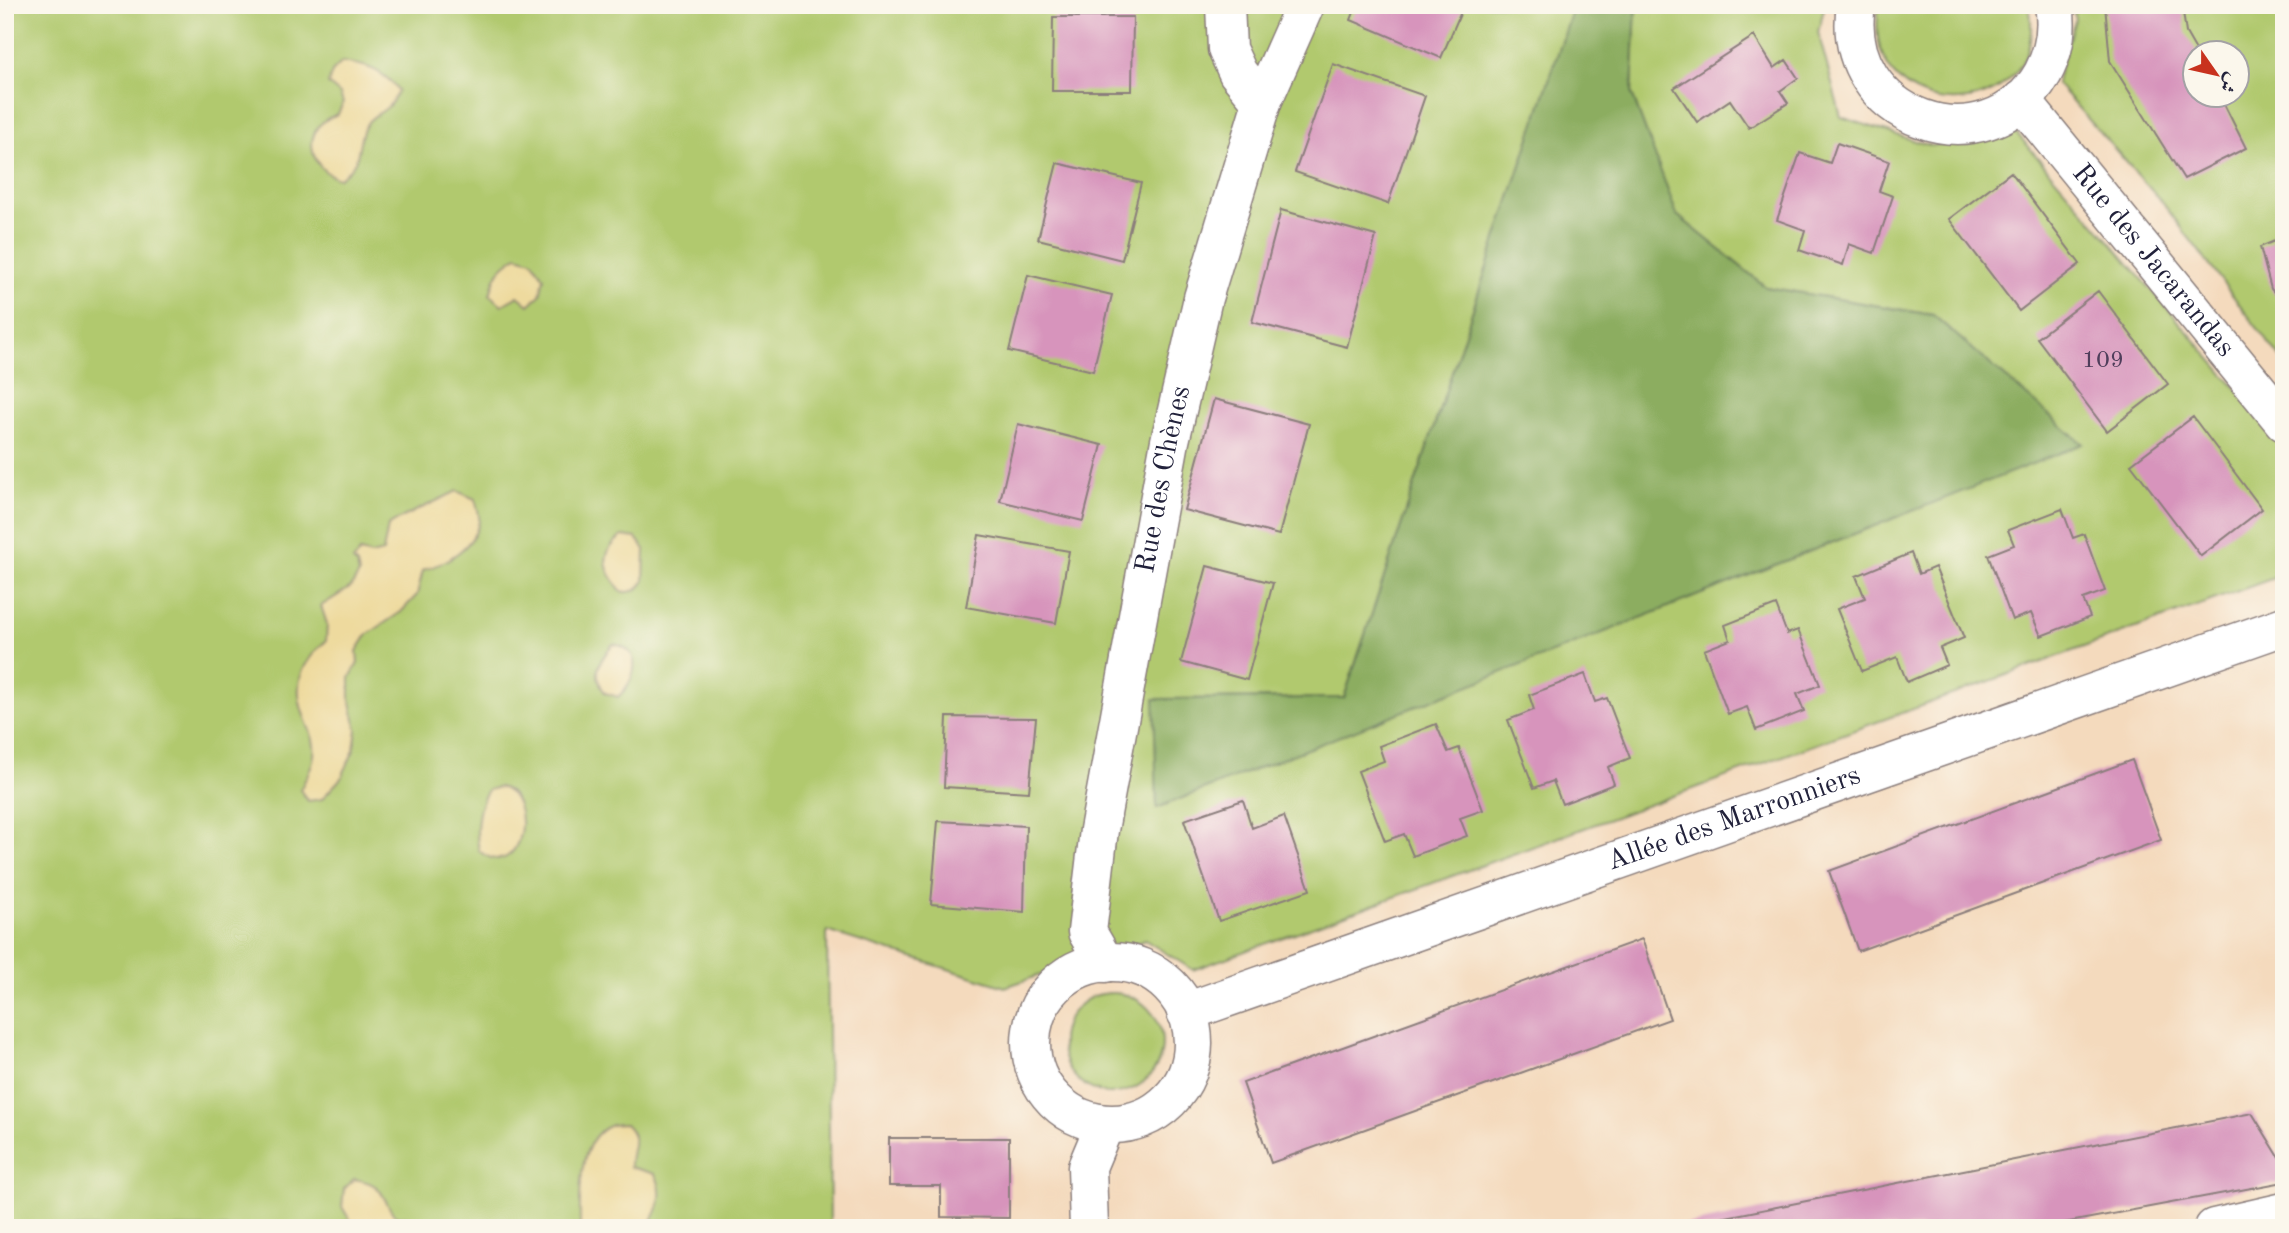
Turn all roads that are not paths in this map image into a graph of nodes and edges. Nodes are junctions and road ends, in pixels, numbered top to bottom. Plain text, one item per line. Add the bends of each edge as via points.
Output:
1 (1225, 5) edge
2 (1305, 5) edge
3 (1856, 5) edge
4 (2054, 5) edge
5 (2021, 100) junction
6 (1262, 102) junction
7 (2284, 422) edge
8 (2284, 626) edge
9 (1105, 963) junction
10 (1186, 1012) junction
11 (1105, 1124) junction
12 (2284, 1212) edge
13 (1089, 1228) edge
14 (2214, 1228) edge

1 - 6 street via 1227,49 1238,74
2 - 6 street, Rue des Chènes
3 - 5 street via 1854,29 1865,70 1880,93 1902,110 1928,121 1956,125 1990,118
4 - 5 street via 2051,54 2039,79
5 - 7 street, Rue des Jacarandas
6 - 9 street, Rue des Chènes via 1203,298 1150,547 1099,830 1087,932
8 - 10 street, Allée des Marronniers
9 - 10 street via 1131,965 1154,975 1173,991
9 - 11 street via 1080,969 1049,993 1036,1017 1031,1043 1035,1070 1048,1093 1068,1111
10 - 11 street via 1192,1037 1190,1063 1180,1086 1164,1105 1142,1118
11 - 13 street via 1087,1167
12 - 14 street

